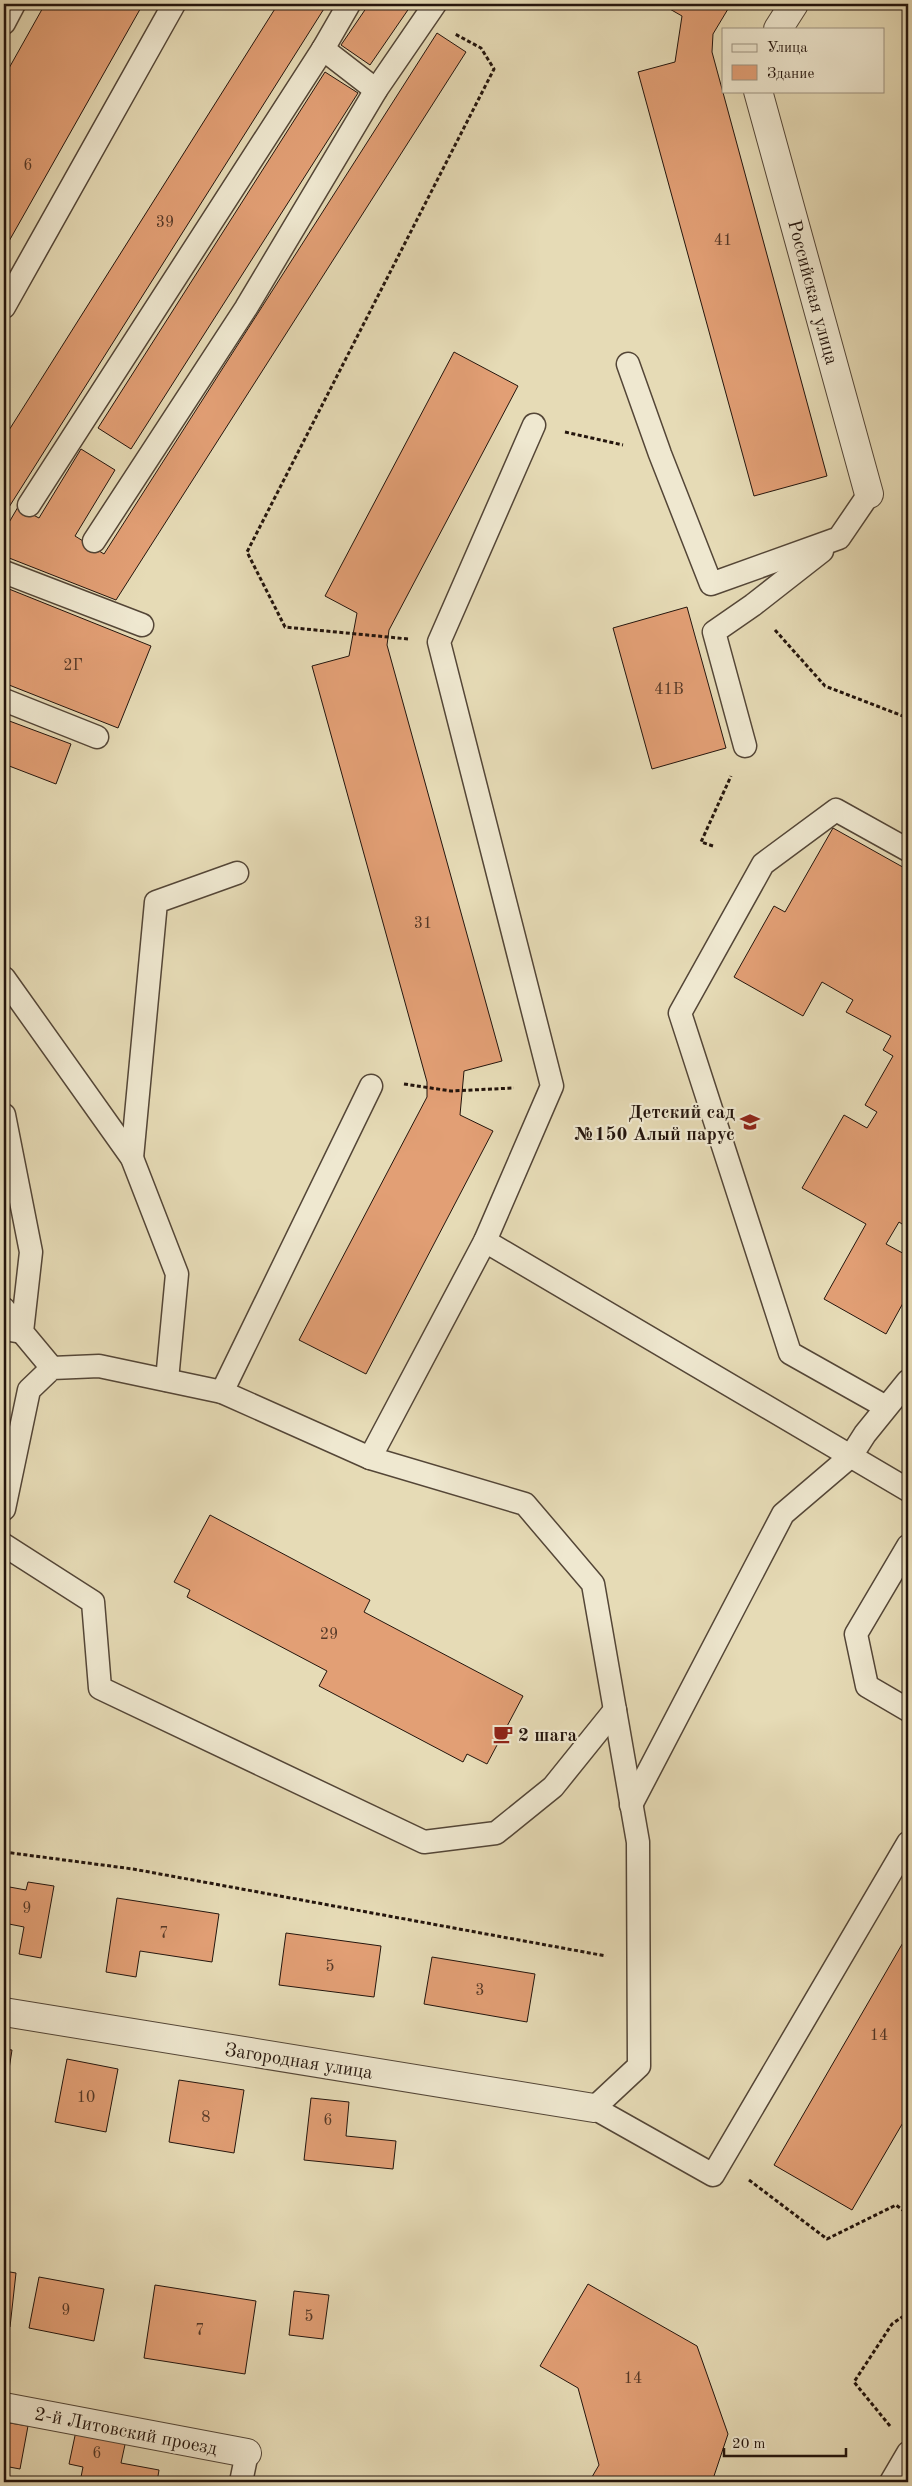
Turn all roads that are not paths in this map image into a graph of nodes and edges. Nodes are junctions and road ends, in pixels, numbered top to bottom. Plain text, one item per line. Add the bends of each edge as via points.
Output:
1 (14, 4) edge
2 (174, 4) edge
3 (349, 4) edge
4 (794, 4) edge
5 (430, 11) edge
6 (4, 23) edge
7 (779, 28) edge
8 (323, 49) junction
9 (376, 90) junction
10 (758, 92) edge
11 (4, 306) edge
12 (628, 364) dead end
13 (534, 425) road end
14 (869, 494) joint
15 (29, 505) dead end
16 (839, 538) junction
17 (94, 541) dead end
18 (4, 572) edge
19 (142, 625) dead end
20 (4, 700) edge
21 (97, 737) dead end
22 (745, 746) road end
23 (908, 850) edge
24 (237, 873) dead end
25 (4, 978) edge
26 (371, 1086) road end
27 (4, 1115) edge
28 (132, 1158) junction
29 (485, 1241) junction
30 (4, 1309) edge
31 (13, 1330) edge
32 (52, 1368) junction
33 (167, 1380) junction
34 (908, 1381) edge
35 (222, 1392) junction
36 (886, 1407) junction
37 (851, 1456) junction
38 (370, 1458) junction
39 (908, 1490) edge
40 (4, 1509) edge
41 (4, 1545) edge
42 (908, 1546) edge
43 (615, 1710) junction
44 (908, 1710) edge
45 (631, 1805) junction
46 (908, 1843) edge
47 (4, 2012) edge
48 (594, 2108) junction
49 (4, 2408) edge
50 (247, 2453) joint
51 (908, 2453) edge
52 (241, 2482) edge
53 (891, 2482) edge

1 - 6 lane
2 - 11 lane
3 - 8 lane
4 - 7 street
5 - 9 lane
8 - 9 lane
8 - 15 lane
9 - 17 lane via 246,308
10 - 14 street, Российская улица
12 - 16 lane via 711,584
13 - 29 lane via 438,642 552,1086
14 - 16 lane
16 - 22 lane via 714,632
18 - 19 lane
20 - 21 lane
23 - 36 lane via 836,810 763,864 680,1012 790,1353
24 - 28 lane via 156,902
25 - 28 lane
26 - 35 lane
27 - 31 lane via 31,1252
28 - 33 lane via 177,1274
29 - 37 lane
29 - 38 lane
30 - 31 lane
31 - 32 lane
32 - 33 lane via 99,1366
32 - 40 lane via 29,1390
33 - 35 lane
34 - 36 lane
35 - 38 lane
36 - 37 lane
37 - 39 lane
37 - 45 lane via 783,1514
38 - 43 lane via 525,1504 593,1584
41 - 43 lane via 93,1602 100,1688 424,1842 496,1833 553,1787
42 - 44 lane via 856,1634 867,1686
43 - 45 lane
45 - 48 lane via 638,1842 639,2066
46 - 48 lane via 714,2175
47 - 48 street, Загородная улица
49 - 50 street, 2-й Литовский проезд
50 - 52 lane
51 - 53 lane

